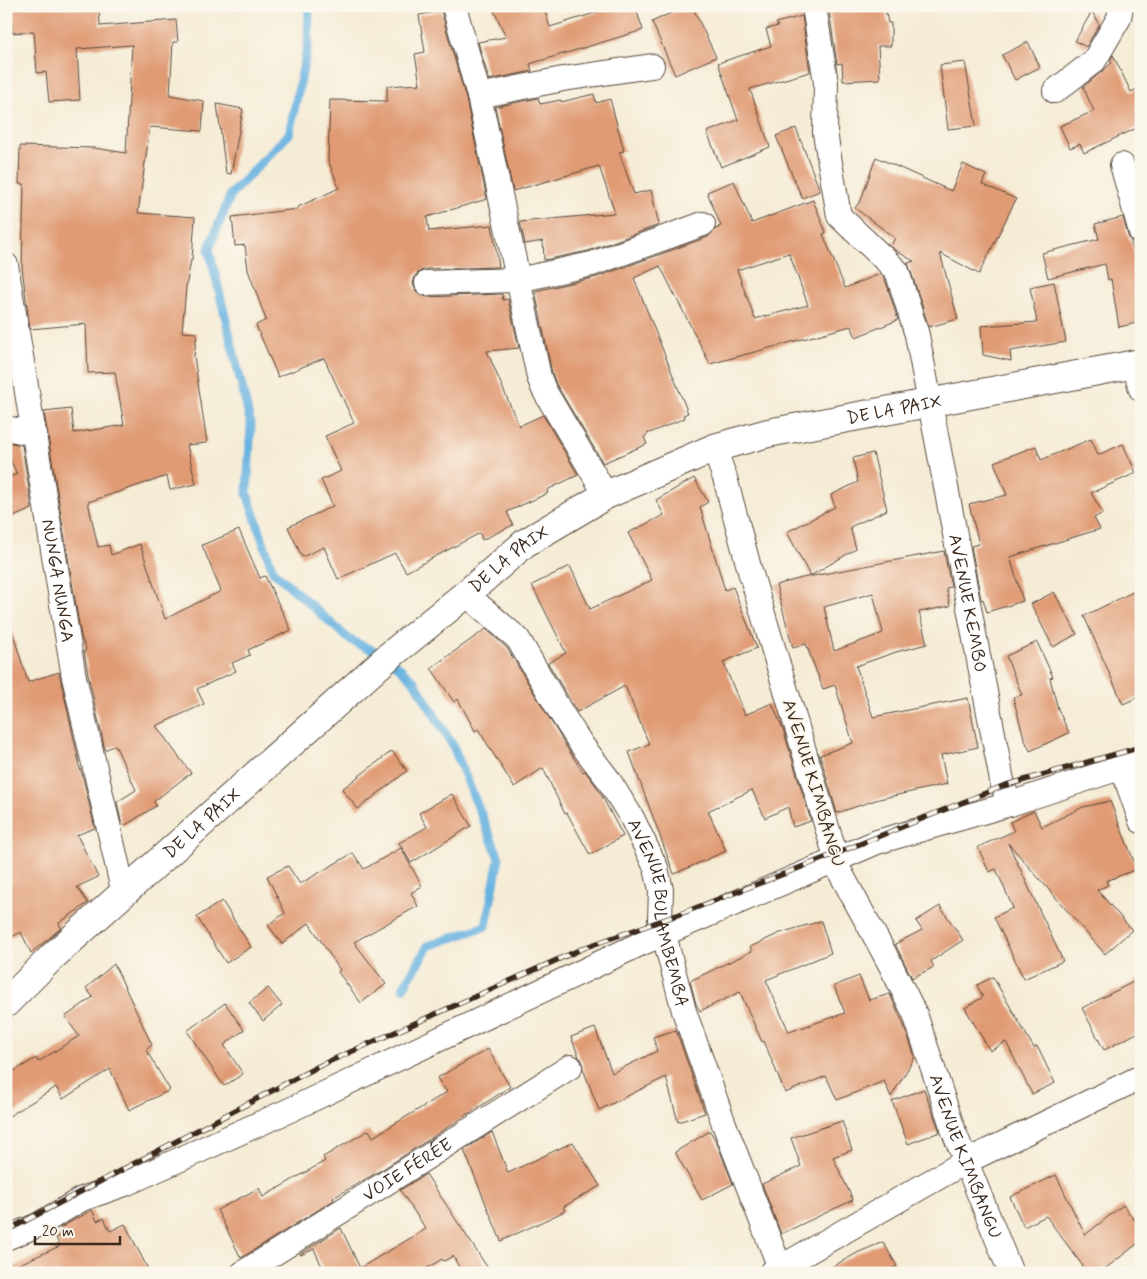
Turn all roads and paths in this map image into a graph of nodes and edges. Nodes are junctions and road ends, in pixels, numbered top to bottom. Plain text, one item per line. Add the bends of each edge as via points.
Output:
1 (454, 6) edge
2 (814, 6) edge
3 (1121, 6) edge
4 (652, 66) dead end
5 (1055, 91) dead end
6 (479, 96) junction
7 (1122, 165) dead end
8 (703, 224) dead end
9 (1141, 232) edge
10 (6, 265) edge
11 (518, 280) junction
12 (427, 283) dead end
13 (1139, 372) edge
14 (930, 403) junction
15 (6, 428) edge
16 (34, 434) junction
17 (714, 448) junction
18 (606, 495) junction
19 (466, 594) junction
20 (1131, 764) edge
21 (1010, 804) junction
22 (1141, 821) edge
23 (834, 861) junction
24 (124, 894) junction
25 (663, 934) junction
26 (6, 1003) edge
27 (570, 1067) dead end
28 (1141, 1077) edge
29 (965, 1162) junction
30 (6, 1238) edge
31 (778, 1271) edge
32 (243, 1273) edge
33 (1011, 1273) edge

1 - 6 street
2 - 14 street, AVENUE KEMBO via 826,83 825,133 839,216 897,272 917,335
3 - 5 street via 1119,18 1094,61
4 - 6 street
6 - 11 street
7 - 9 street
8 - 11 street via 606,260
10 - 16 street, NUNGA NUNGA
11 - 12 street
11 - 18 street via 544,390
13 - 14 street, DE LA PAIX
14 - 17 street, DE LA PAIX via 768,434
14 - 21 street, AVENUE KEMBO via 1003,786
15 - 16 street
16 - 24 street, NUNGA NUNGA via 74,677
17 - 18 street, DE LA PAIX
17 - 23 street, AVENUE KIMBANGU via 835,854
18 - 19 street, DE LA PAIX via 525,543
19 - 24 street, DE LA PAIX via 388,657
19 - 25 street, AVENUE BULAMBEMBA via 518,639 565,720 632,818 656,868 661,890
20 - 21 street
20 - 22 street
21 - 23 street via 877,842
23 - 25 street
23 - 29 street, AVENUE KIMBANGU via 915,1014
24 - 26 street, DE LA PAIX via 53,956
25 - 30 street via 284,1113 125,1184 82,1198 38,1225
25 - 31 street, AVENUE BULAMBEMBA via 684,1011
27 - 32 street, VOIE FÉRÉE
28 - 29 street
29 - 31 street
29 - 33 street, AVENUE KIMBANGU

